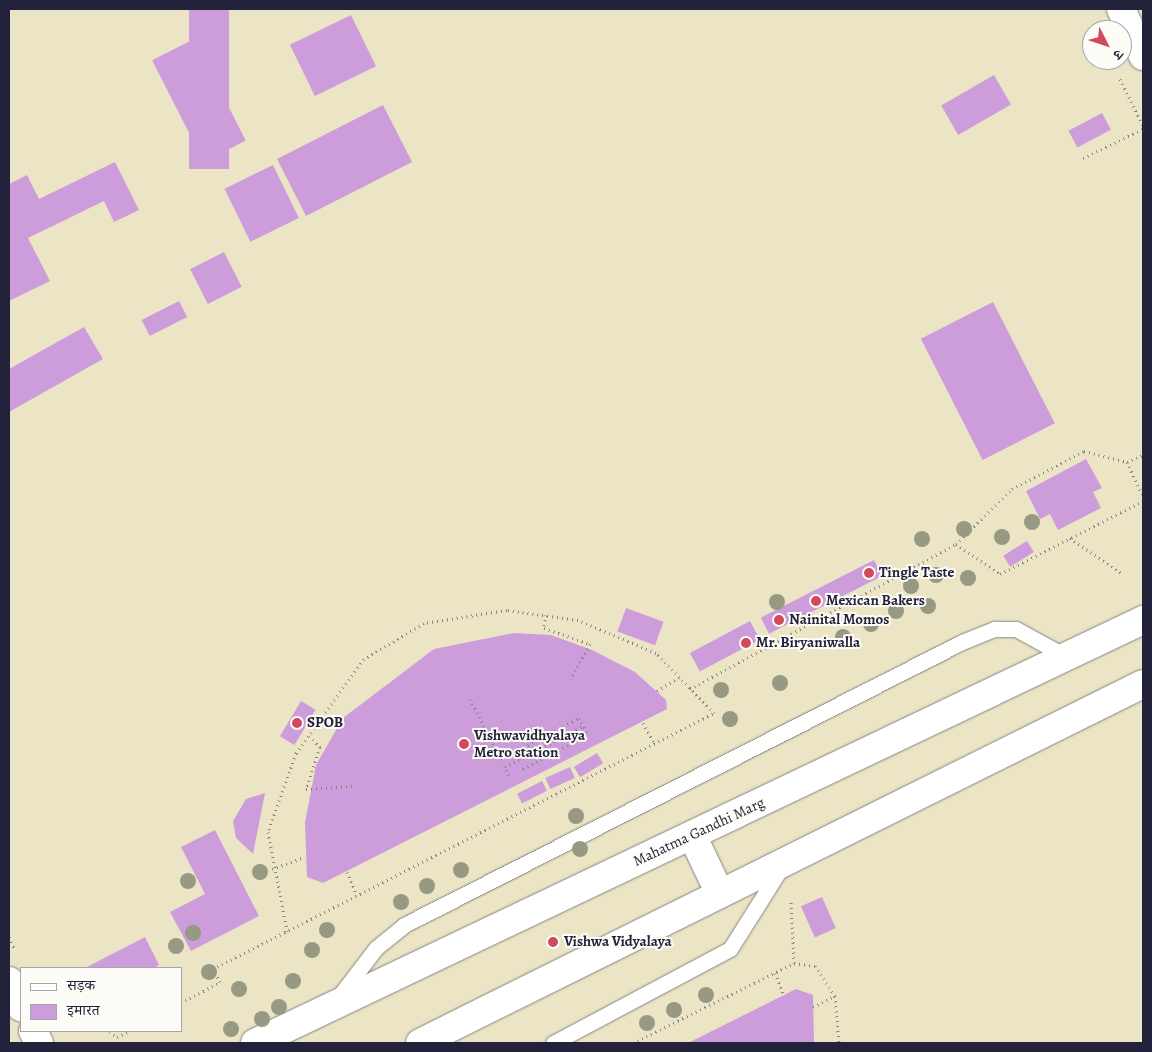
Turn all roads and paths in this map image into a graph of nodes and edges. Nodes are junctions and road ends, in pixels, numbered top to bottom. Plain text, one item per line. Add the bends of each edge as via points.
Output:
1 (1121, 9) edge
2 (1143, 56) edge
3 (1116, 70) edge
4 (1143, 127) edge
5 (1083, 158) dead end
6 (1143, 454) edge
7 (1127, 462) junction
8 (1143, 496) edge
9 (1143, 501) edge
10 (1070, 538) junction
11 (956, 544) junction
12 (1121, 573) dead end
13 (546, 615) junction
14 (1143, 620) edge
15 (1067, 657) junction
16 (679, 677) junction
17 (570, 679) dead end
18 (1143, 684) edge
19 (690, 689) junction
20 (656, 691) dead end
21 (470, 699) dead end
22 (643, 723) dead end
23 (583, 726) junction
24 (588, 735) dead end
25 (309, 736) junction
26 (572, 743) dead end
27 (655, 744) junction
28 (523, 769) dead end
29 (509, 775) dead end
30 (352, 786) dead end
31 (692, 836) junction
32 (306, 858) dead end
33 (785, 862) junction
34 (272, 869) junction
35 (347, 872) dead end
36 (720, 894) junction
37 (357, 895) junction
38 (791, 897) dead end
39 (287, 931) junction
40 (794, 963) junction
41 (775, 973) junction
42 (9, 981) edge
43 (784, 995) dead end
44 (835, 996) junction
45 (182, 1002) edge
46 (20, 1005) edge
47 (813, 1007) dead end
48 (330, 1008) junction
49 (111, 1032) edge
50 (128, 1032) edge
51 (255, 1043) edge
52 (420, 1043) edge
53 (553, 1043) edge
54 (633, 1043) edge
55 (839, 1043) edge

1 - 2 main road
3 - 4 path
4 - 5 path
6 - 7 path
7 - 8 path
7 - 11 path via 1084,451 1012,489
9 - 10 path
10 - 11 path via 1000,574
10 - 12 path
11 - 19 path
13 - 16 path via 578,620 656,653
13 - 17 path via 544,628 590,644
13 - 25 path via 507,610 424,623 364,659
14 - 15 main road, Mahatma Gandhi Marg
15 - 31 main road, Mahatma Gandhi Marg
15 - 48 lane via 1016,629 994,629 962,642 404,925 376,948
16 - 19 path
16 - 20 path
18 - 33 main road
19 - 27 path via 714,713
21 - 23 path via 501,759 579,718
22 - 27 path
23 - 24 path
23 - 29 path via 505,767
25 - 30 path via 320,747 306,789
25 - 34 path via 296,753 268,832
26 - 28 path
27 - 37 path
31 - 36 main road
31 - 48 main road, Mahatma Gandhi Marg
32 - 34 path
33 - 36 main road
33 - 53 lane via 749,926 730,949
34 - 39 path
35 - 37 path
36 - 52 main road
37 - 39 path
38 - 40 path
39 - 45 path via 213,969 220,982
40 - 41 path
40 - 44 path via 815,966
41 - 43 path
41 - 54 path
42 - 46 main road
44 - 47 path
44 - 55 path
48 - 51 main road, Mahatma Gandhi Marg
49 - 50 path via 117,1037

